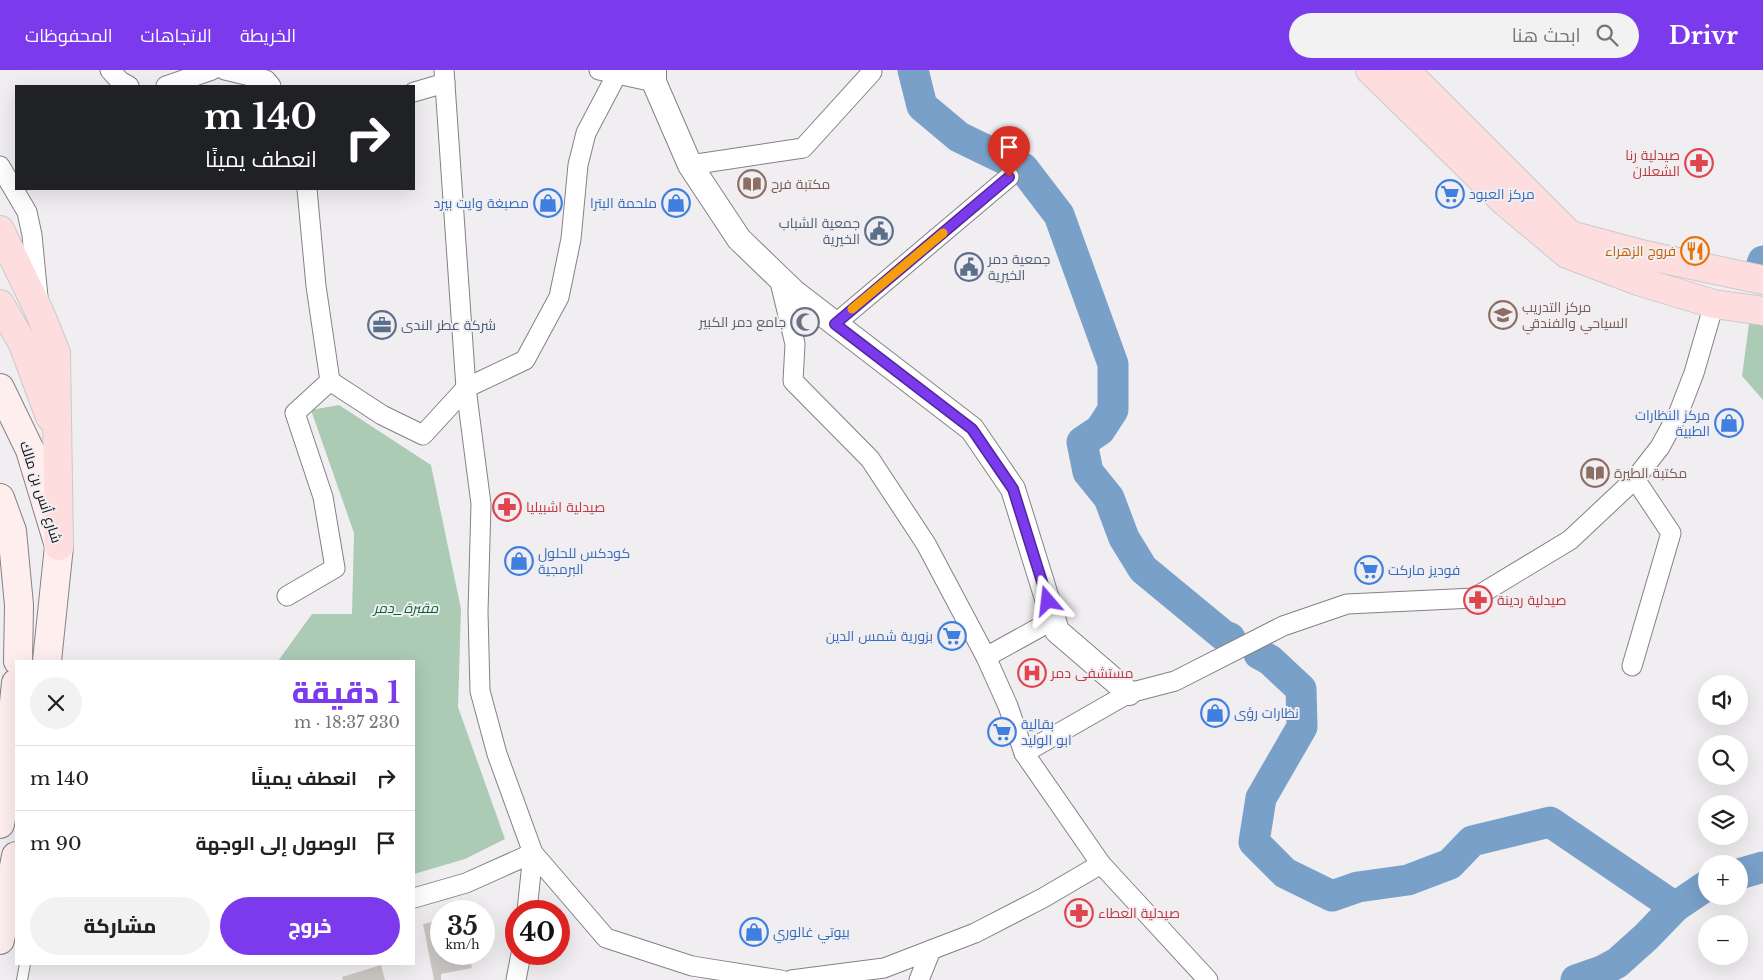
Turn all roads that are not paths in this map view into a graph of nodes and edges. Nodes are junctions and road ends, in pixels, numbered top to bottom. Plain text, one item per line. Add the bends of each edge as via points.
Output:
1 (110, 70) edge
2 (212, 70) edge
3 (225, 70) edge
4 (599, 70) edge
5 (1370, 70) edge
6 (1405, 70) edge
7 (872, 72) dead end
8 (618, 74) junction
9 (445, 76) edge
10 (654, 76) edge
11 (127, 85) edge
12 (169, 85) edge
13 (270, 85) edge
14 (415, 91) edge
15 (690, 165) junction
16 (0, 166) edge
17 (1009, 177) dead end
18 (307, 190) edge
19 (0, 230) edge
20 (779, 278) junction
21 (1763, 280) edge
22 (0, 304) edge
23 (1714, 304) junction
24 (39, 311) junction
25 (1763, 312) edge
26 (835, 324) junction
27 (330, 381) junction
28 (0, 388) edge
29 (466, 388) junction
30 (58, 437) junction
31 (1635, 479) junction
32 (0, 498) edge
33 (59, 546) junction
34 (287, 596) dead end
35 (1053, 620) junction
36 (986, 657) junction
37 (18, 660) edge
38 (47, 660) edge
39 (1632, 666) dead end
40 (15, 693) edge
41 (1130, 693) junction
42 (1024, 753) junction
43 (0, 824) edge
44 (533, 853) junction
45 (15, 861) edge
46 (1101, 864) junction
47 (415, 898) edge
48 (528, 900) edge
49 (0, 940) edge
50 (931, 950) junction
51 (25, 965) edge
52 (519, 965) edge
53 (22, 980) edge
54 (516, 980) edge
55 (781, 980) edge
56 (791, 980) edge
57 (918, 980) edge
58 (1208, 980) edge

1 - 11 street
2 - 12 street
3 - 13 street via 266,80
4 - 8 street
5 - 23 main road via 1505,202 1567,254
6 - 21 main road via 1570,236
7 - 15 street via 803,148
8 - 10 street
8 - 29 street via 586,133 578,166 571,239 559,296 525,360
9 - 14 street
9 - 29 street
10 - 15 street
15 - 20 street via 739,239
16 - 24 street via 27,212
17 - 26 street
18 - 27 street via 316,286
19 - 24 main road
20 - 26 street
20 - 36 street via 796,344 793,380 870,459 926,544
22 - 30 main road via 22,344
23 - 25 main road
23 - 31 street via 1679,412 1660,447
24 - 30 main road via 56,353
26 - 35 street via 972,429 1013,489
27 - 29 street via 382,415 423,435
27 - 34 street via 294,413 323,497 335,568
28 - 33 main road, شارع أنس بن مالك via 30,450
29 - 44 street via 481,504 480,691
30 - 33 main road
31 - 39 street via 1671,533
31 - 41 street via 1570,540 1474,598 1347,604 1284,626 1175,681
32 - 37 main road via 12,531 19,605
33 - 38 main road, شارع أنس بن مالك
35 - 36 street
35 - 41 street via 1057,631
36 - 42 street
40 - 43 main road
41 - 42 street
42 - 46 street
44 - 47 street via 466,883
44 - 48 street
44 - 55 street via 606,938 692,966
45 - 49 main road
46 - 50 street via 975,933
46 - 58 street
50 - 56 street via 884,968
50 - 57 street
51 - 53 lane
52 - 54 street

